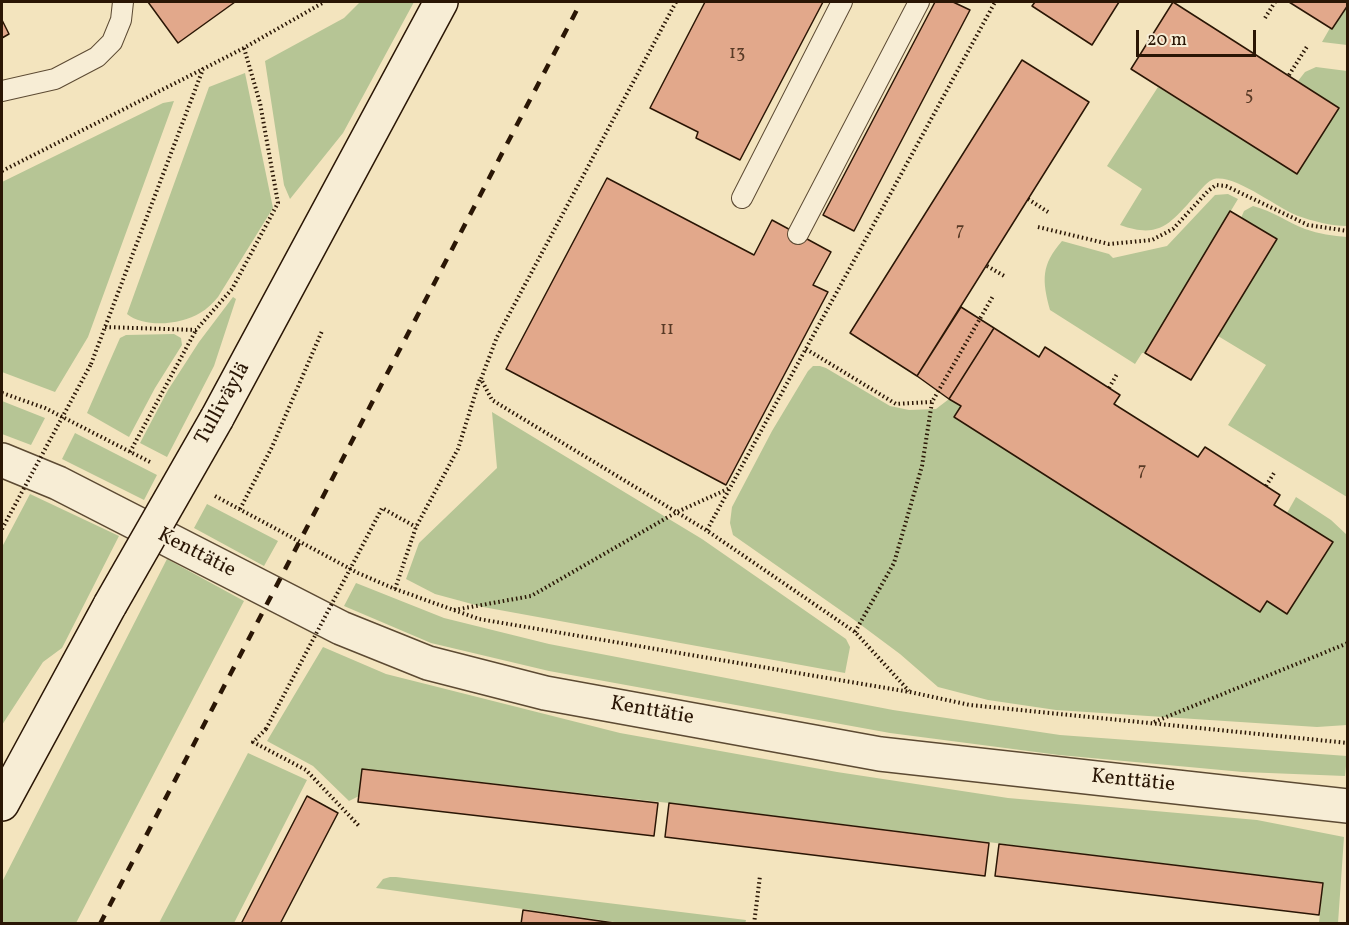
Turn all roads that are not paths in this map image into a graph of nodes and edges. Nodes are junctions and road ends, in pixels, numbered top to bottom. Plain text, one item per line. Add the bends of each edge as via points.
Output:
1 (123, 2) edge
2 (441, 2) edge
3 (842, 2) edge
4 (919, 2) edge
5 (2, 91) edge
6 (742, 198) dead end
7 (798, 234) dead end
8 (2, 460) edge
9 (2, 804) edge
10 (1347, 806) edge

1 - 5 lane via 112,42 97,57 56,79
2 - 9 street, Tulliväylä, bridge via 217,418
3 - 6 lane
4 - 7 lane
8 - 10 street, Kenttätie via 58,483 341,628 428,663 545,693 880,754

